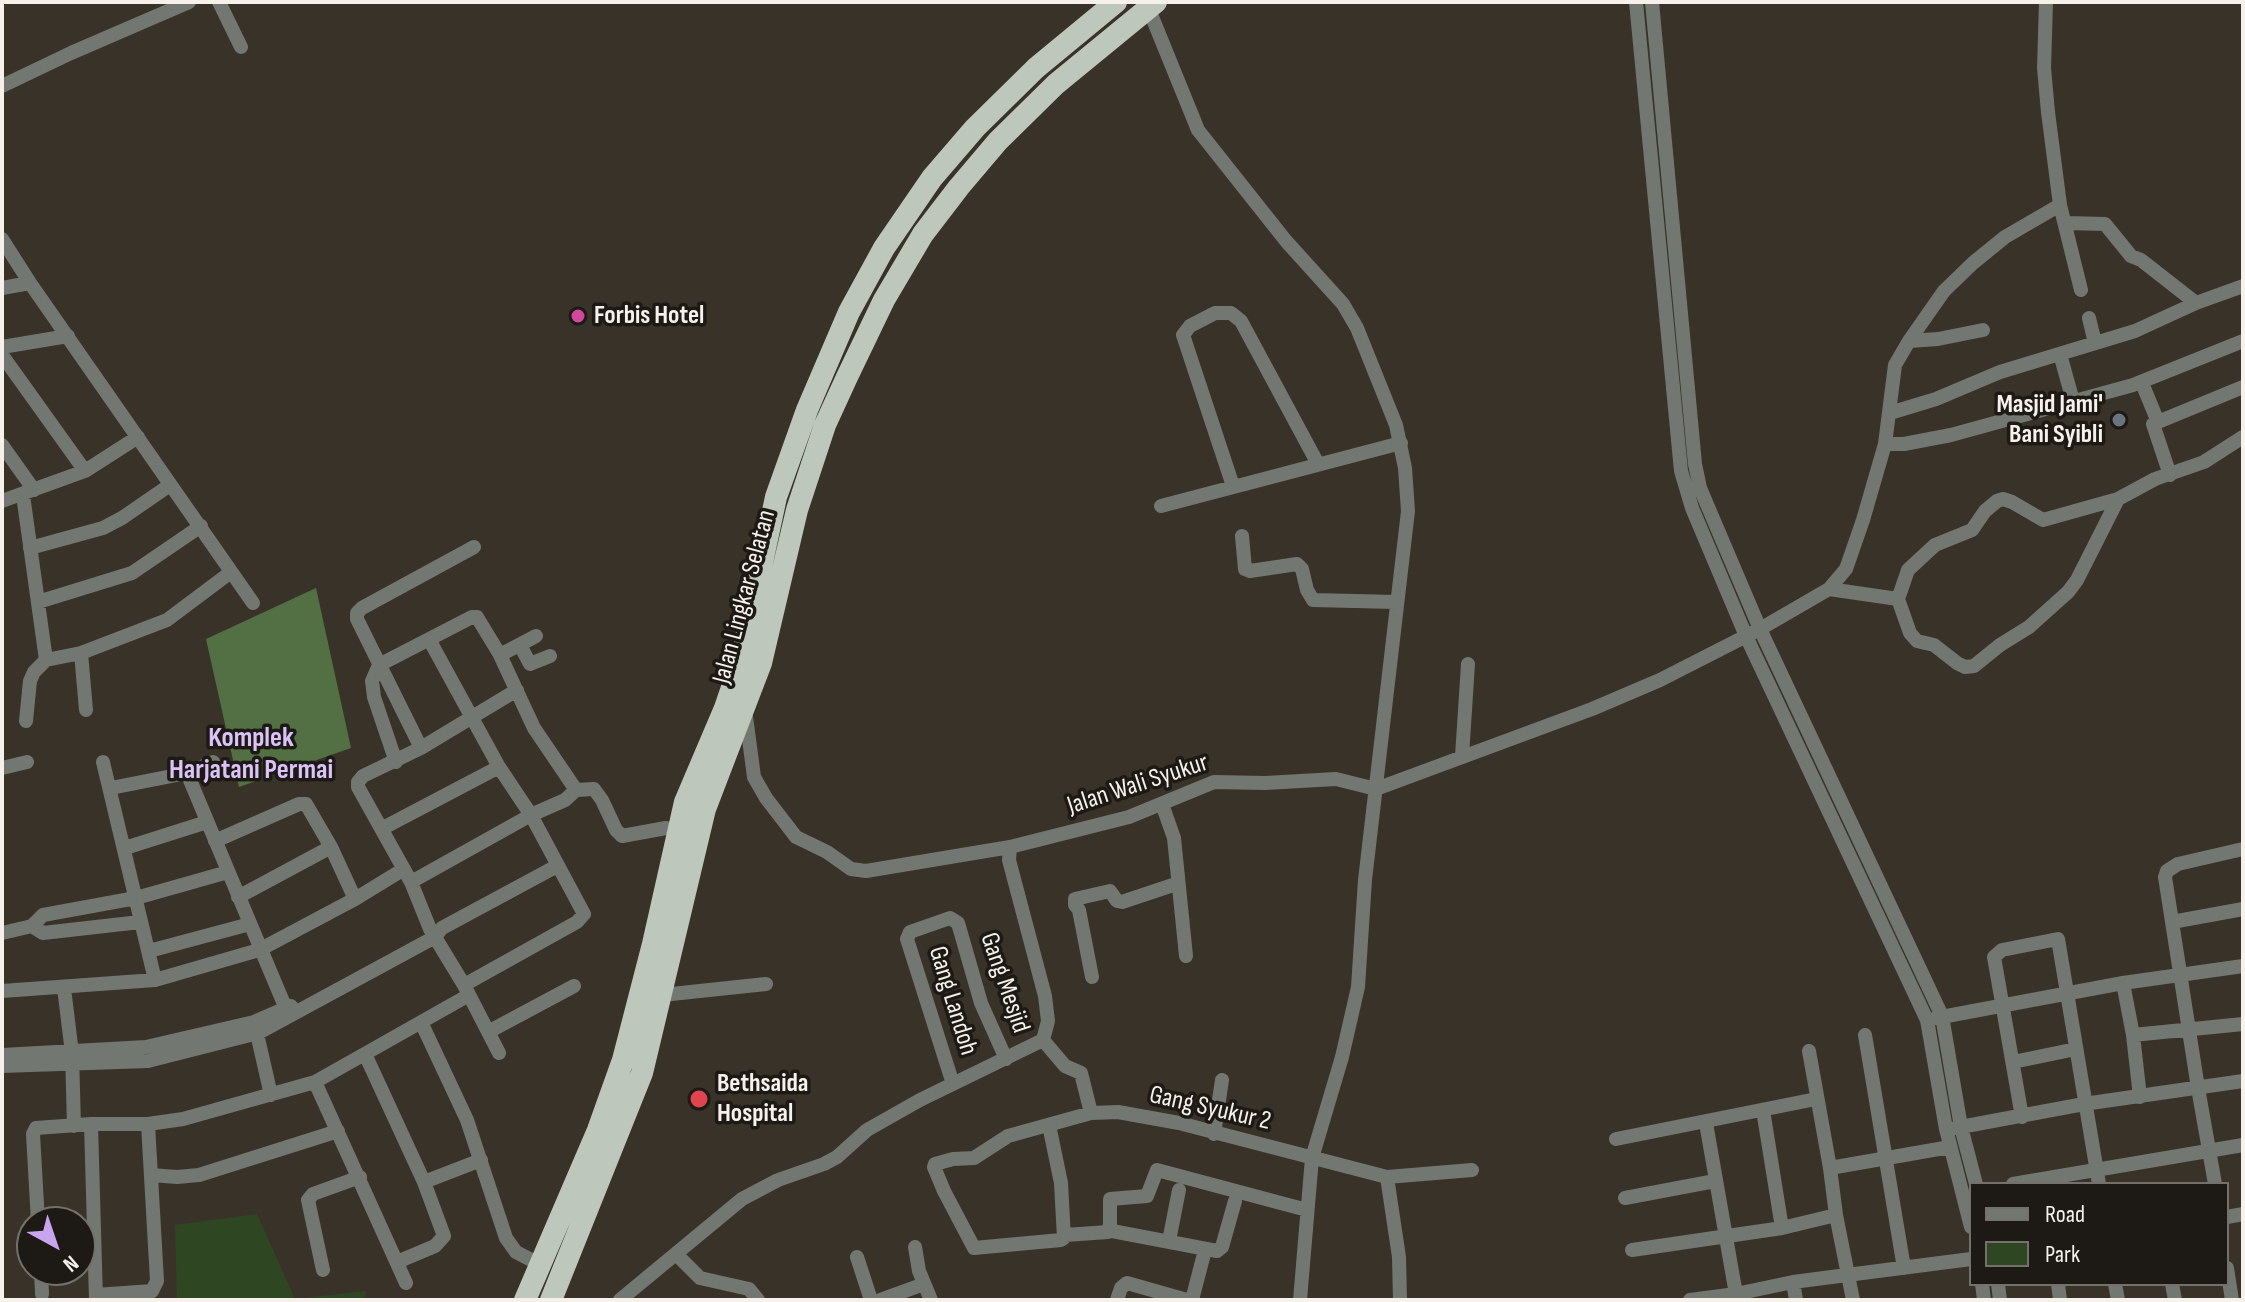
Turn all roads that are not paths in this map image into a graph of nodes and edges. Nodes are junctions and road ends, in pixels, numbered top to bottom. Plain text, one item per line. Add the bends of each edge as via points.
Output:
1 (189, 2) edge
2 (219, 2) edge
3 (1116, 2) edge
4 (1636, 2) edge
5 (1652, 2) edge
6 (2046, 2) edge
7 (1152, 5) edge
8 (241, 47) dead end
9 (2, 86) edge
10 (2060, 205) junction
11 (2066, 223) junction
12 (2, 239) edge
13 (30, 283) junction
14 (2243, 286) edge
15 (2, 288) edge
16 (2081, 290) dead end
17 (2196, 303) junction
18 (2089, 318) dead end
19 (1983, 330) dead end
20 (68, 336) junction
21 (1909, 341) junction
22 (2243, 341) edge
23 (2095, 343) junction
24 (2, 347) edge
25 (2060, 354) junction
26 (2, 355) edge
27 (2142, 383) junction
28 (2243, 387) edge
29 (2073, 401) junction
30 (1890, 413) junction
31 (2156, 423) junction
32 (138, 437) junction
33 (2243, 437) edge
34 (1401, 443) junction
35 (1885, 444) junction
36 (2, 446) edge
37 (1318, 464) junction
38 (85, 471) junction
39 (2170, 475) junction
40 (170, 485) junction
41 (1233, 486) junction
42 (29, 492) junction
43 (2118, 499) junction
44 (2, 501) edge
45 (1161, 506) dead end
46 (201, 526) junction
47 (1242, 536) dead end
48 (474, 547) dead end
49 (30, 548) junction
50 (231, 572) junction
51 (1829, 589) junction
52 (1898, 599) junction
53 (38, 602) junction
54 (1396, 602) junction
55 (253, 603) dead end
56 (1753, 633) junction
57 (536, 636) dead end
58 (430, 641) junction
59 (520, 645) junction
60 (81, 653) junction
61 (500, 655) junction
62 (550, 656) dead end
63 (46, 660) junction
64 (1468, 664) dead end
65 (379, 665) junction
66 (517, 690) junction
67 (86, 710) dead end
68 (736, 711) junction
69 (471, 717) junction
70 (26, 721) dead end
71 (421, 748) junction
72 (1462, 756) junction
73 (27, 762) dead end
74 (103, 762) dead end
75 (213, 762) dead end
76 (396, 762) junction
77 (499, 767) junction
78 (2, 768) edge
79 (187, 773) junction
80 (111, 788) junction
81 (1376, 789) junction
82 (576, 790) junction
83 (1162, 804) junction
84 (531, 815) junction
85 (207, 822) junction
86 (383, 828) junction
87 (666, 828) dead end
88 (215, 841) junction
89 (331, 847) junction
90 (1010, 847) junction
91 (125, 848) junction
92 (2243, 849) edge
93 (557, 866) junction
94 (228, 872) junction
95 (407, 875) junction
96 (1176, 884) junction
97 (238, 897) junction
98 (136, 898) junction
99 (355, 899) junction
100 (2243, 909) edge
101 (140, 922) junction
102 (2172, 922) junction
103 (958, 923) joint
104 (250, 924) junction
105 (32, 926) junction
106 (436, 931) junction
107 (2, 933) edge
108 (1910, 945) junction
109 (662, 946) junction
110 (259, 950) junction
111 (149, 951) junction
112 (1895, 952) junction
113 (1186, 956) dead end
114 (2243, 966) edge
115 (2181, 976) junction
116 (1092, 977) dead end
117 (155, 980) junction
118 (2123, 983) junction
119 (766, 984) dead end
120 (574, 986) dead end
121 (64, 988) junction
122 (466, 990) junction
123 (2, 991) edge
124 (662, 995) junction
125 (2068, 995) junction
126 (2003, 1007) junction
127 (287, 1013) junction
128 (1934, 1018) junction
129 (421, 1022) junction
130 (2243, 1024) edge
131 (256, 1028) junction
132 (2190, 1031) junction
133 (488, 1032) junction
134 (1865, 1035) dead end
135 (2133, 1035) junction
136 (1043, 1040) junction
137 (2076, 1049) junction
138 (1809, 1051) dead end
139 (499, 1053) dead end
140 (365, 1054) junction
141 (2, 1055) edge
142 (72, 1058) junction
143 (1006, 1059) junction
144 (2013, 1062) junction
145 (2, 1066) edge
146 (1222, 1080) dead end
147 (2243, 1081) edge
148 (315, 1082) junction
149 (953, 1084) junction
150 (2198, 1088) junction
151 (271, 1095) junction
152 (2140, 1097) junction
153 (1816, 1099) junction
154 (2084, 1104) junction
155 (1763, 1110) junction
156 (1091, 1113) junction
157 (2022, 1117) junction
158 (1706, 1123) junction
159 (91, 1124) junction
160 (148, 1124) junction
161 (1049, 1125) junction
162 (74, 1126) junction
163 (1954, 1128) junction
164 (338, 1131) junction
165 (1214, 1134) junction
166 (1616, 1139) dead end
167 (2243, 1145) edge
168 (1950, 1147) junction
169 (2210, 1150) junction
170 (1312, 1158) junction
171 (481, 1160) junction
172 (1885, 1160) junction
173 (1830, 1168) junction
174 (1472, 1170) dead end
175 (151, 1175) junction
176 (360, 1177) junction
177 (1387, 1177) junction
178 (2098, 1177) edge
179 (1715, 1181) junction
180 (424, 1182) junction
181 (1975, 1182) edge
182 (2037, 1182) edge
183 (2215, 1182) edge
184 (1179, 1190) dead end
185 (1967, 1193) edge
186 (1625, 1198) dead end
187 (1235, 1201) dead end
188 (37, 1206) edge
189 (1307, 1210) junction
190 (1836, 1215) junction
191 (1782, 1228) junction
192 (1112, 1231) dead end
193 (1065, 1235) junction
194 (1725, 1238) junction
195 (1169, 1241) junction
196 (915, 1247) dead end
197 (1205, 1250) junction
198 (1632, 1250) dead end
199 (676, 1254) junction
200 (857, 1257) dead end
201 (1969, 1259) edge
202 (397, 1262) junction
203 (541, 1265) junction
204 (1904, 1268) junction
205 (323, 1270) dead end
206 (1848, 1274) junction
207 (1793, 1282) junction
208 (406, 1283) dead end
209 (924, 1284) junction
210 (42, 1286) edge
211 (731, 1293) edge
212 (42, 1294) dead end
213 (149, 1296) edge
214 (1736, 1297) edge
215 (96, 1298) edge
216 (525, 1300) edge
217 (551, 1300) edge
218 (620, 1300) edge
219 (758, 1300) edge
220 (871, 1300) edge
221 (880, 1300) edge
222 (931, 1300) edge
223 (1117, 1300) edge
224 (1189, 1300) edge
225 (1300, 1300) edge
226 (1400, 1300) edge
227 (1690, 1300) edge
228 (1796, 1300) edge
229 (1853, 1300) edge

1 - 9 street
2 - 8 street
3 - 68 highway, Jalan Lingkar Selatan via 1036,68 975,128 932,178 870,273 824,367 776,497 741,661
4 - 56 street via 1681,471 1692,508
5 - 56 street via 1695,464
6 - 10 street via 2045,91
7 - 34 street via 1198,130 1343,304 1388,400
7 - 68 highway, Jalan Lingkar Selatan via 1056,84 998,141 923,234 884,300 825,425 797,510 761,663
10 - 11 street
10 - 21 street via 1973,263 1944,291
11 - 16 street
11 - 17 street via 2105,224 2131,256
12 - 13 street
13 - 15 street
13 - 20 street
14 - 17 street
17 - 23 street
18 - 23 street
19 - 21 street
20 - 24 street
20 - 32 street
21 - 30 street via 1895,365
22 - 27 street
23 - 25 street
25 - 29 street
25 - 30 street
26 - 38 street
27 - 29 street
27 - 31 street
28 - 31 street
29 - 35 street via 1951,435
30 - 35 street
31 - 39 street
32 - 38 street
32 - 40 street
33 - 39 street via 2204,462
34 - 37 street
34 - 54 street via 1408,511
35 - 51 street via 1846,569
36 - 42 street
37 - 41 street
37 - 41 street via 1241,321 1231,313 1215,313 1183,335
38 - 42 street
39 - 43 street
40 - 46 street
40 - 49 street via 103,528
41 - 45 street
42 - 44 street
42 - 49 street
43 - 52 street via 2043,520 2012,502 1997,501 1972,530 1935,545 1908,570
43 - 52 street via 2068,592 1974,666 1965,667 1934,645 1917,641
46 - 50 street
46 - 53 street via 132,573
47 - 54 street via 1245,569 1297,564 1313,600
48 - 65 street via 357,613
49 - 53 street
50 - 55 street
50 - 60 street via 167,620
51 - 52 street
51 - 56 street
53 - 63 street
54 - 81 street
56 - 72 street via 1592,709
56 - 108 street
56 - 112 street
57 - 59 street
58 - 61 street via 477,617
58 - 65 street
58 - 69 street
59 - 61 street
59 - 62 street via 530,664
60 - 63 street
60 - 67 street
61 - 66 street
63 - 70 street via 30,681
64 - 72 street
65 - 71 street
65 - 76 street via 372,681 374,697
66 - 69 street
66 - 82 street via 534,728
68 - 90 street, Jalan Wali Syukur via 754,777 766,798 796,837 851,869 866,871
68 - 109 highway, Jalan Lingkar Selatan via 685,802
69 - 71 street
69 - 77 street
71 - 76 street
72 - 81 street
73 - 78 street
74 - 80 street
75 - 79 street
76 - 86 street via 358,782
77 - 84 street
77 - 86 street
79 - 80 street
79 - 85 street
80 - 91 street
81 - 83 street, Jalan Wali Syukur via 1336,779 1214,782
81 - 170 street via 1355,1009
82 - 84 street
82 - 87 street via 594,789 622,836
83 - 90 street, Jalan Wali Syukur via 1097,827
83 - 96 street via 1174,838
84 - 93 street
84 - 95 street
85 - 88 street
85 - 91 street
86 - 95 street
88 - 89 street via 306,804
88 - 94 street
89 - 97 street
89 - 99 street
90 - 136 street via 1045,996 1048,1021
91 - 98 street
92 - 102 street via 2167,871
93 - 106 street
93 - 122 street via 583,917
94 - 97 street
94 - 98 street
95 - 99 street
95 - 106 street
96 - 113 street
96 - 116 street via 1122,902 1110,891 1075,899
97 - 104 street
98 - 101 street
98 - 105 street via 43,915
99 - 110 street
100 - 102 street
101 - 105 street via 43,933
101 - 111 street
102 - 115 street
103 - 143 street, Gang Mesjid via 981,1003
103 - 149 street, Gang Landoh via 950,918 910,932 907,939
104 - 110 street
104 - 111 street
105 - 107 street
106 - 122 street
106 - 127 street
108 - 112 street
108 - 128 street
109 - 124 highway, Jalan Lingkar Selatan
109 - 203 highway, Jalan Lingkar Selatan via 613,1088
110 - 117 street
110 - 127 street
111 - 117 street
112 - 128 street
114 - 115 street
115 - 118 street
115 - 132 street
117 - 121 street
118 - 125 street
118 - 135 street
119 - 124 street
120 - 133 street
121 - 123 street
121 - 142 street
122 - 129 street
122 - 133 street
124 - 217 highway, Jalan Lingkar Selatan via 636,1088
125 - 126 street
125 - 126 street via 2060,942 2042,941 1995,955
125 - 137 street
126 - 128 street
126 - 144 street
127 - 131 street
128 - 163 street
129 - 140 street
129 - 171 street
130 - 132 street
131 - 142 street via 148,1061
131 - 151 street
132 - 135 street
132 - 150 street
133 - 139 street
134 - 172 street
135 - 152 street
136 - 143 street
136 - 156 street via 1065,1066 1081,1073
137 - 144 street
137 - 154 street
138 - 153 street
140 - 148 street
140 - 180 street
141 - 142 street
142 - 145 street
142 - 162 street
143 - 149 street
144 - 157 street
146 - 165 street
147 - 150 street
148 - 151 street
148 - 164 street
149 - 199 street via 867,1130 837,1157 742,1199
150 - 152 street
150 - 169 street
151 - 160 street
152 - 154 street
153 - 155 street
153 - 173 street
154 - 157 street
154 - 178 street
155 - 158 street
155 - 191 street
156 - 161 street, Gang Syukur 2
156 - 165 street, Gang Syukur 2 via 1156,1118
157 - 163 street
158 - 166 street
158 - 179 street
159 - 160 street
159 - 162 street
159 - 215 street
160 - 175 street
161 - 193 street
161 - 193 street, Gang Syukur 2 via 1008,1136 974,1158 934,1167 974,1248 1061,1240
162 - 188 street via 33,1131
163 - 168 street
163 - 181 street
164 - 175 street via 199,1175
164 - 176 street
165 - 170 street, Gang Syukur 2
167 - 169 street
168 - 172 street
168 - 185 street
169 - 178 street
169 - 183 street
170 - 177 street, Gang Syukur 2
170 - 189 street
171 - 180 street
171 - 203 street via 506,1238 516,1252
172 - 173 street
172 - 204 street
173 - 190 street
174 - 177 street, Gang Syukur 2
175 - 213 street via 157,1281
176 - 202 street
176 - 205 street via 308,1200
177 - 226 street
178 - 182 street
179 - 186 street
179 - 194 street
180 - 202 street via 443,1239
184 - 195 street
187 - 197 street via 1222,1247
189 - 193 street via 1157,1170 1147,1196 1110,1199 1108,1232
189 - 225 street
190 - 191 street
190 - 206 street
191 - 194 street
192 - 195 street
194 - 198 street
194 - 214 street
195 - 197 street
196 - 209 street
197 - 224 street
199 - 211 street via 700,1278
199 - 218 street
200 - 220 street
201 - 204 street
202 - 208 street
203 - 216 highway, Jalan Lingkar Selatan
204 - 206 street
206 - 207 street
206 - 229 street
207 - 214 street
207 - 228 street
209 - 221 street
209 - 222 street
210 - 212 street
211 - 219 street via 739,1286
213 - 215 street
214 - 227 street
223 - 224 street via 1127,1283

